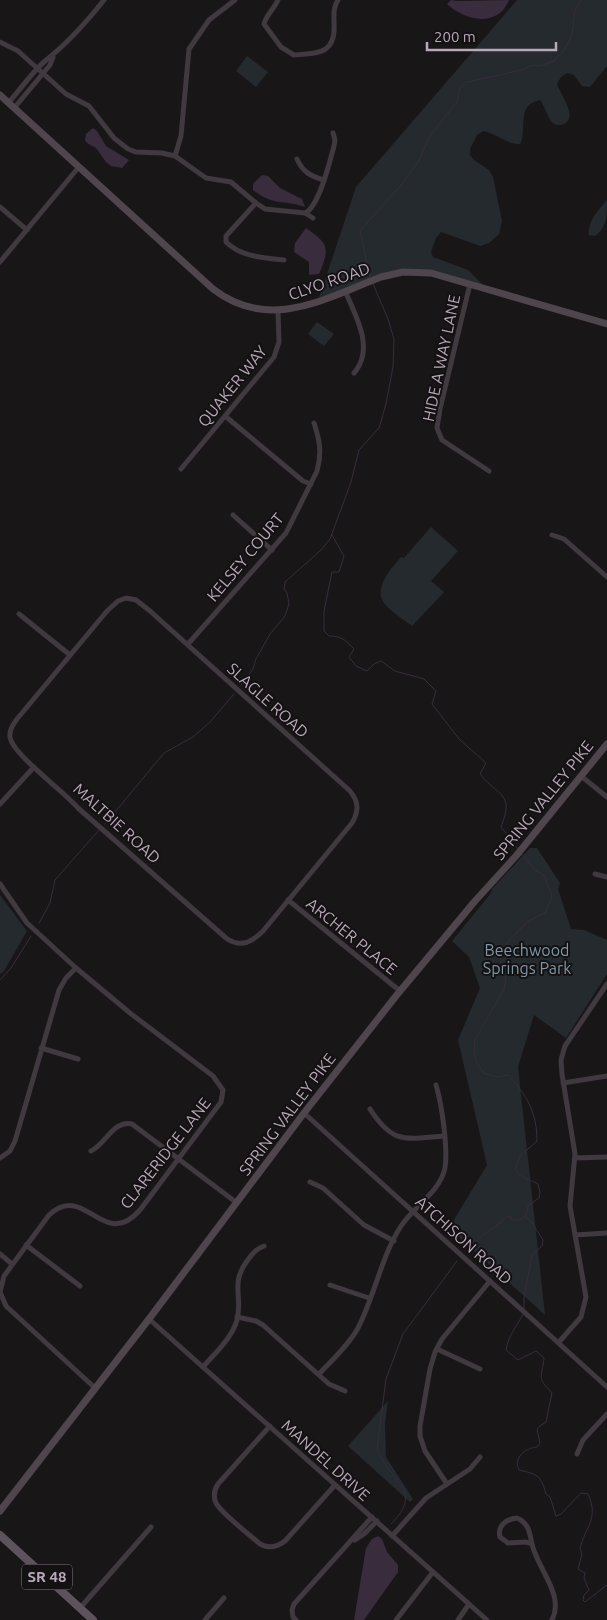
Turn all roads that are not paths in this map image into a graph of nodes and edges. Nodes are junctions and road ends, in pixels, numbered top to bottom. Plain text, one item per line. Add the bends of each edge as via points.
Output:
1 (104, 0) edge
2 (235, 0) edge
3 (278, 0) edge
4 (338, 0) edge
5 (0, 42) edge
6 (53, 56) junction
7 (38, 69) junction
8 (43, 74) junction
9 (0, 94) edge
10 (12, 105) junction
11 (333, 132) dead end
12 (175, 156) junction
13 (297, 159) dead end
14 (78, 168) junction
15 (324, 180) junction
16 (256, 203) junction
17 (0, 207) edge
18 (305, 213) junction
19 (313, 218) dead end
20 (27, 230) junction
21 (284, 260) dead end
22 (0, 262) edge
23 (470, 284) junction
24 (349, 289) junction
25 (278, 311) junction
26 (607, 324) edge
27 (354, 373) dead end
28 (225, 416) junction
29 (314, 423) dead end
30 (181, 469) dead end
31 (489, 471) dead end
32 (310, 484) junction
33 (233, 515) dead end
34 (552, 535) dead end
35 (272, 550) junction
36 (607, 577) edge
37 (19, 614) dead end
38 (188, 644) junction
39 (70, 655) junction
40 (607, 744) edge
41 (34, 766) junction
42 (581, 776) junction
43 (607, 797) edge
44 (0, 804) edge
45 (595, 874) dead end
46 (607, 877) edge
47 (0, 884) edge
48 (288, 900) junction
49 (76, 968) junction
50 (607, 984) edge
51 (400, 991) junction
52 (41, 1048) junction
53 (78, 1059) dead end
54 (607, 1076) edge
55 (563, 1083) junction
56 (436, 1085) dead end
57 (370, 1109) dead end
58 (304, 1113) junction
59 (444, 1136) junction
60 (91, 1151) dead end
61 (607, 1157) edge
62 (0, 1158) edge
63 (575, 1158) junction
64 (178, 1159) junction
65 (310, 1182) dead end
66 (236, 1203) junction
67 (413, 1211) junction
68 (607, 1233) edge
69 (575, 1234) junction
70 (394, 1240) junction
71 (26, 1245) junction
72 (264, 1246) dead end
73 (0, 1254) edge
74 (12, 1264) junction
75 (490, 1280) junction
76 (330, 1285) dead end
77 (80, 1286) dead end
78 (369, 1298) junction
79 (237, 1317) junction
80 (149, 1319) junction
81 (558, 1342) junction
82 (436, 1349) junction
83 (204, 1367) junction
84 (480, 1369) dead end
85 (319, 1374) junction
86 (607, 1387) edge
87 (95, 1388) junction
88 (345, 1391) dead end
89 (607, 1414) edge
90 (270, 1426) junction
91 (577, 1454) dead end
92 (480, 1457) dead end
93 (447, 1484) junction
94 (335, 1485) junction
95 (0, 1511) edge
96 (374, 1519) junction
97 (151, 1527) dead end
98 (0, 1535) edge
99 (392, 1536) junction
100 (532, 1544) junction
101 (433, 1572) junction
102 (224, 1598) dead end
103 (469, 1604) junction
104 (80, 1608) junction
105 (93, 1620) edge
106 (205, 1620) edge
107 (296, 1620) edge
108 (396, 1620) edge
109 (458, 1620) edge
110 (487, 1620) edge
111 (552, 1620) edge

1 - 6 street via 77,34
2 - 12 street via 209,20 189,49 181,136
3 - 4 street via 264,24 281,47 294,55 322,51 330,46 335,36 334,11
5 - 7 street via 14,48
6 - 7 street
6 - 8 street
7 - 8 street
7 - 10 street
8 - 10 street
8 - 12 street via 68,95 89,106 120,144 136,152
9 - 10 street, CLYO ROAD
10 - 14 street, CLYO ROAD
11 - 15 street via 334,146
12 - 16 street via 206,178 231,182
13 - 15 street via 306,173
14 - 20 street
14 - 25 street, CLYO ROAD via 220,294 250,308
15 - 18 street via 310,211
16 - 18 street via 269,210
16 - 21 street via 226,236 226,242 247,254
17 - 20 street
18 - 19 street
20 - 22 street
23 - 24 street, CLYO ROAD via 423,271 394,273
23 - 26 street, CLYO ROAD
23 - 31 street, HIDE A WAY LANE via 437,428 442,440
24 - 25 street, CLYO ROAD via 308,305
24 - 27 street via 364,342 362,360
25 - 28 street, QUAKER WAY via 280,335 277,351
28 - 30 street, QUAKER WAY
28 - 32 street
29 - 32 street, KELSEY COURT via 321,452
32 - 35 street, KELSEY COURT via 291,527
33 - 35 street
34 - 36 street via 564,539
35 - 38 street, KELSEY COURT
37 - 39 street
38 - 39 street, SLAGLE ROAD via 140,602 126,598 114,604
38 - 48 street, SLAGLE ROAD via 357,800 357,813 352,822
39 - 41 street, MALTBIE ROAD via 10,732 15,748
40 - 42 street, SPRING VALLEY PIKE
41 - 44 street
41 - 48 street, MALTBIE ROAD via 231,941 244,944 256,938
42 - 43 street
42 - 51 street, SPRING VALLEY PIKE
45 - 46 street
47 - 49 street, CLARERIDGE LANE via 27,923
48 - 51 street, ARCHER PLACE
49 - 52 street via 59,990
49 - 64 street, CLARERIDGE LANE via 220,1084 222,1102
50 - 55 street via 563,1051
51 - 58 street, SPRING VALLEY PIKE
52 - 53 street
52 - 62 street via 13,1146 7,1155
54 - 55 street
55 - 63 street
56 - 59 street
57 - 59 street via 383,1128 400,1138
58 - 66 street, SPRING VALLEY PIKE
58 - 67 street, ATCHISON ROAD
59 - 67 street via 441,1180
60 - 64 street via 118,1126 126,1123 136,1126
61 - 63 street
63 - 69 street via 569,1200
64 - 66 street
64 - 71 street, CLARERIDGE LANE via 140,1210 127,1221 107,1223 78,1206 62,1206 49,1214
65 - 70 street via 323,1188 364,1225
66 - 80 street, SPRING VALLEY PIKE
67 - 70 street
67 - 75 street, ATCHISON ROAD
68 - 69 street
69 - 81 street via 586,1291 585,1304 577,1322
70 - 78 street
71 - 74 street, CLARERIDGE LANE
71 - 77 street
72 - 79 street via 253,1252 240,1272
73 - 74 street
74 - 87 street, CLARERIDGE LANE via 1,1285 1,1296 6,1306
75 - 81 street, ATCHISON ROAD
75 - 82 street
76 - 78 street
78 - 85 street via 355,1333
79 - 83 street via 230,1335
79 - 85 street via 264,1325
80 - 83 street, MANDEL DRIVE
80 - 87 street, SPRING VALLEY PIKE
81 - 86 street, ATCHISON ROAD
82 - 84 street
82 - 93 street via 420,1436 425,1451
83 - 90 street, MANDEL DRIVE
85 - 88 street via 334,1387
87 - 95 street, SPRING VALLEY PIKE
89 - 91 street via 583,1440
90 - 94 street, MANDEL DRIVE
90 - 94 street via 216,1487 215,1498 221,1509 260,1544 274,1547 285,1541
92 - 93 street via 470,1469
93 - 99 street via 426,1498
94 - 96 street, MANDEL DRIVE
96 - 99 street, MANDEL DRIVE
96 - 107 street via 364,1534 350,1543 294,1604 292,1610
97 - 104 street
98 - 104 main road, SR 48
99 - 101 street, MANDEL DRIVE
100 - 100 street via 529,1529 522,1520 509,1520 500,1528 499,1534 504,1542
100 - 111 street via 555,1597 556,1610
101 - 103 street, MANDEL DRIVE
101 - 108 street
102 - 106 street
103 - 109 street
103 - 110 street, MANDEL DRIVE
104 - 105 main road, SR 48

